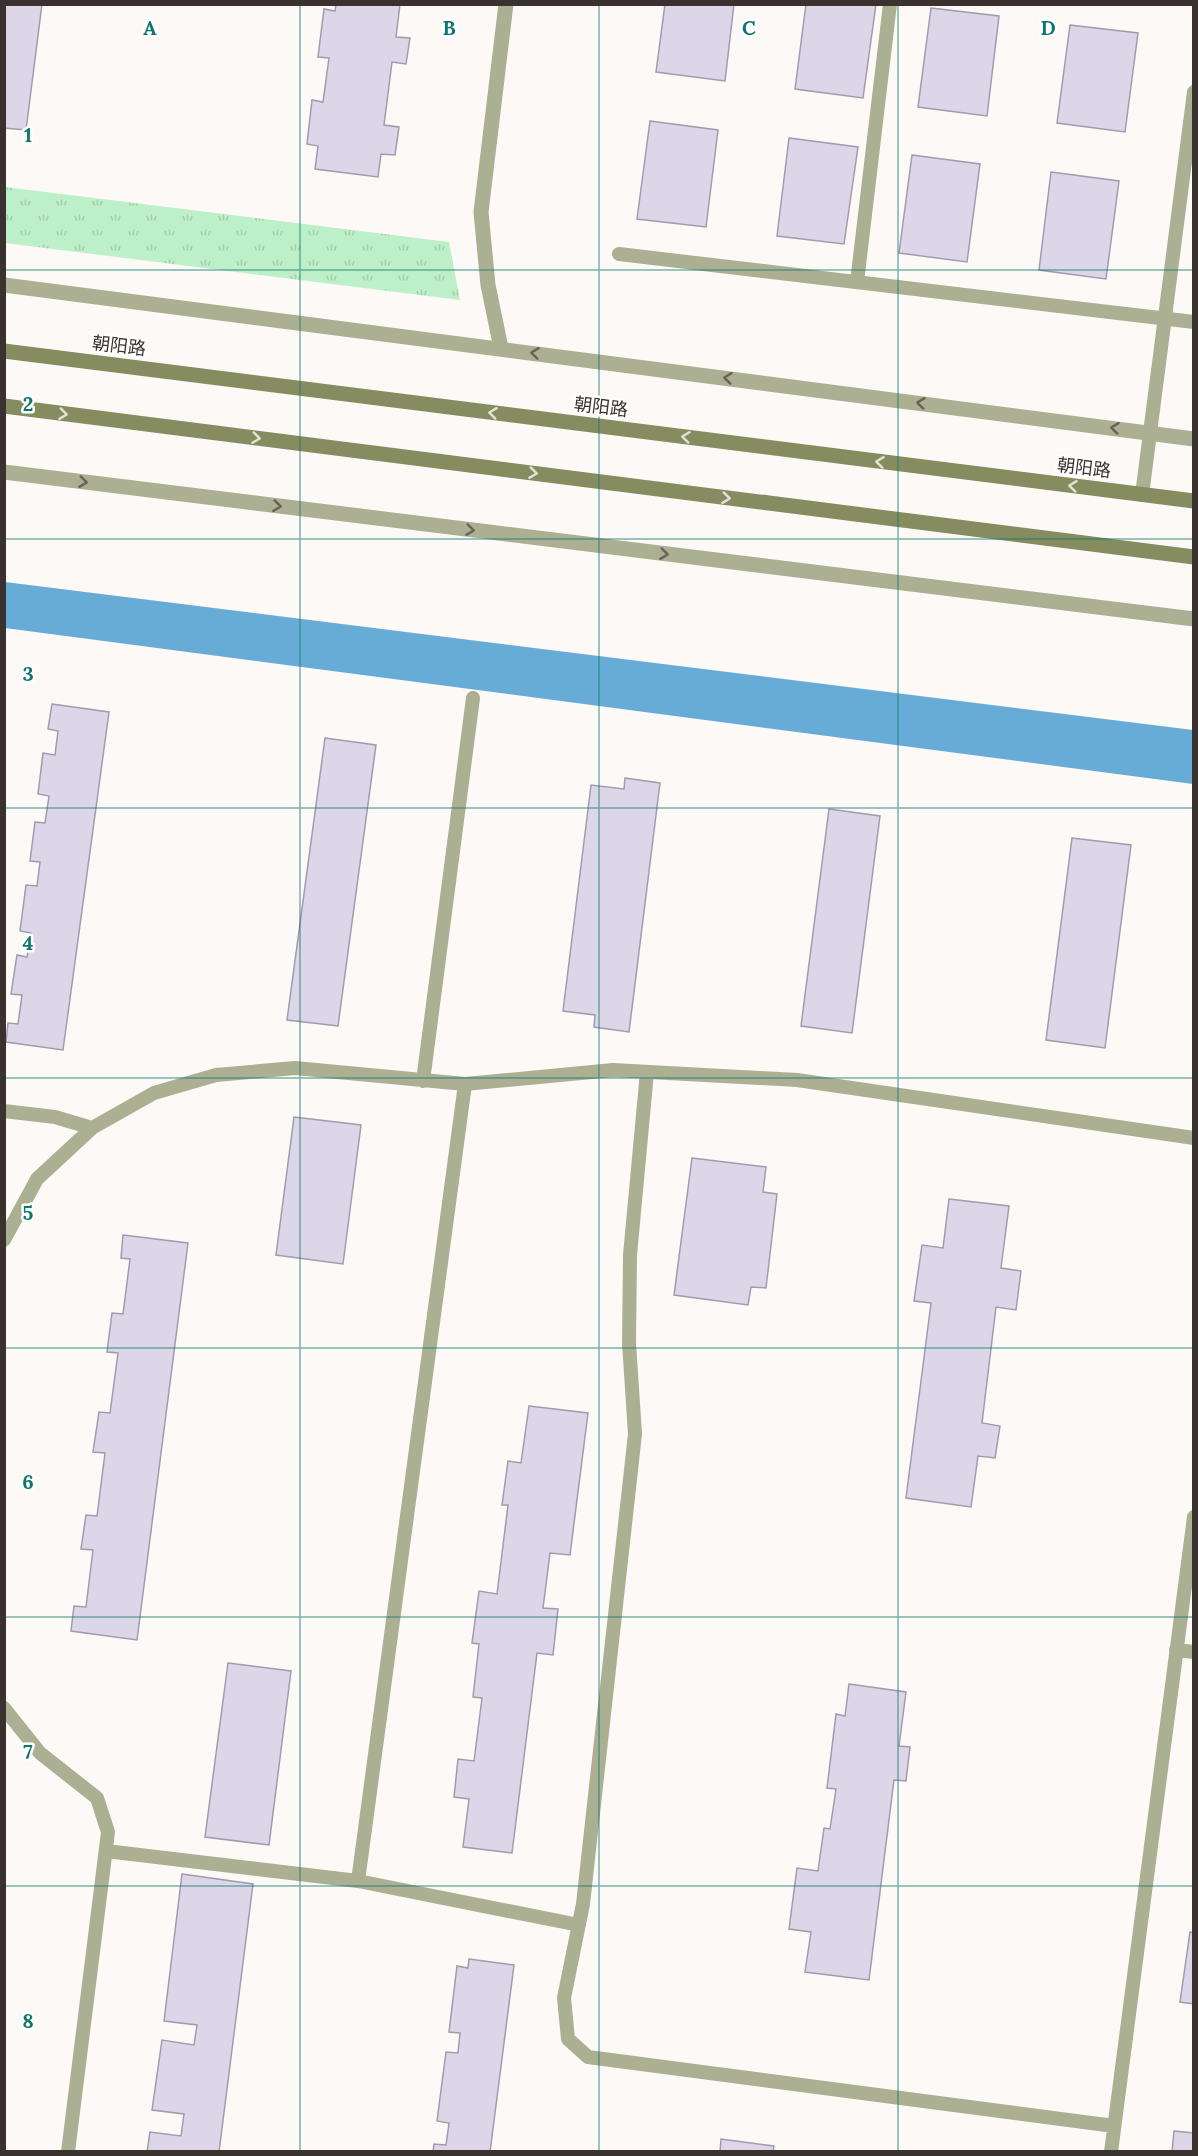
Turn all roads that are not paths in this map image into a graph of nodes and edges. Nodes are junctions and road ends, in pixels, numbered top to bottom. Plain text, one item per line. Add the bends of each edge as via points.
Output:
1 (506, 4) edge
2 (890, 4) edge
3 (1194, 92) edge
4 (619, 254) dead end
5 (857, 282) junction
6 (4, 285) edge
7 (1165, 318) junction
8 (1194, 322) edge
9 (501, 348) junction
10 (4, 351) edge
11 (4, 406) edge
12 (1150, 433) junction
13 (1194, 439) edge
14 (4, 472) edge
15 (1142, 495) junction
16 (1194, 501) edge
17 (1194, 557) edge
18 (1194, 619) edge
19 (473, 698) dead end
20 (647, 1072) junction
21 (423, 1081) junction
22 (465, 1084) junction
23 (4, 1111) edge
24 (92, 1128) junction
25 (1194, 1138) edge
26 (4, 1240) edge
27 (1194, 1517) edge
28 (1187, 1611) edge
29 (1176, 1650) junction
30 (1194, 1652) edge
31 (4, 1708) edge
32 (106, 1851) junction
33 (358, 1881) junction
34 (579, 1924) junction
35 (1114, 2126) junction
36 (68, 2151) edge
37 (1111, 2151) edge

1 - 9 street via 481,212 488,285
2 - 5 lane
3 - 7 lane
4 - 5 lane
5 - 7 lane
6 - 9 street
7 - 8 lane
7 - 12 lane
12 -> 9 street
15 -> 10 main road, 朝阳路
11 -> 17 main road
12 - 13 street
12 - 15 lane
14 -> 18 street
15 - 16 main road, 朝阳路
19 - 21 lane
20 - 22 lane via 613,1070
20 - 25 lane via 796,1080
20 - 34 lane via 630,1255 635,1434
21 - 22 lane
21 - 24 lane via 295,1068 216,1074 154,1092
22 - 33 lane
23 - 24 lane via 55,1117
24 - 26 lane via 37,1179
27 - 28 lane
28 - 29 lane
29 - 30 lane
29 - 35 lane
31 - 32 lane via 40,1753 96,1798 108,1832
32 - 33 lane
32 - 36 lane
33 - 34 lane
34 - 35 lane via 564,1998 568,2039 588,2057
35 - 37 lane

